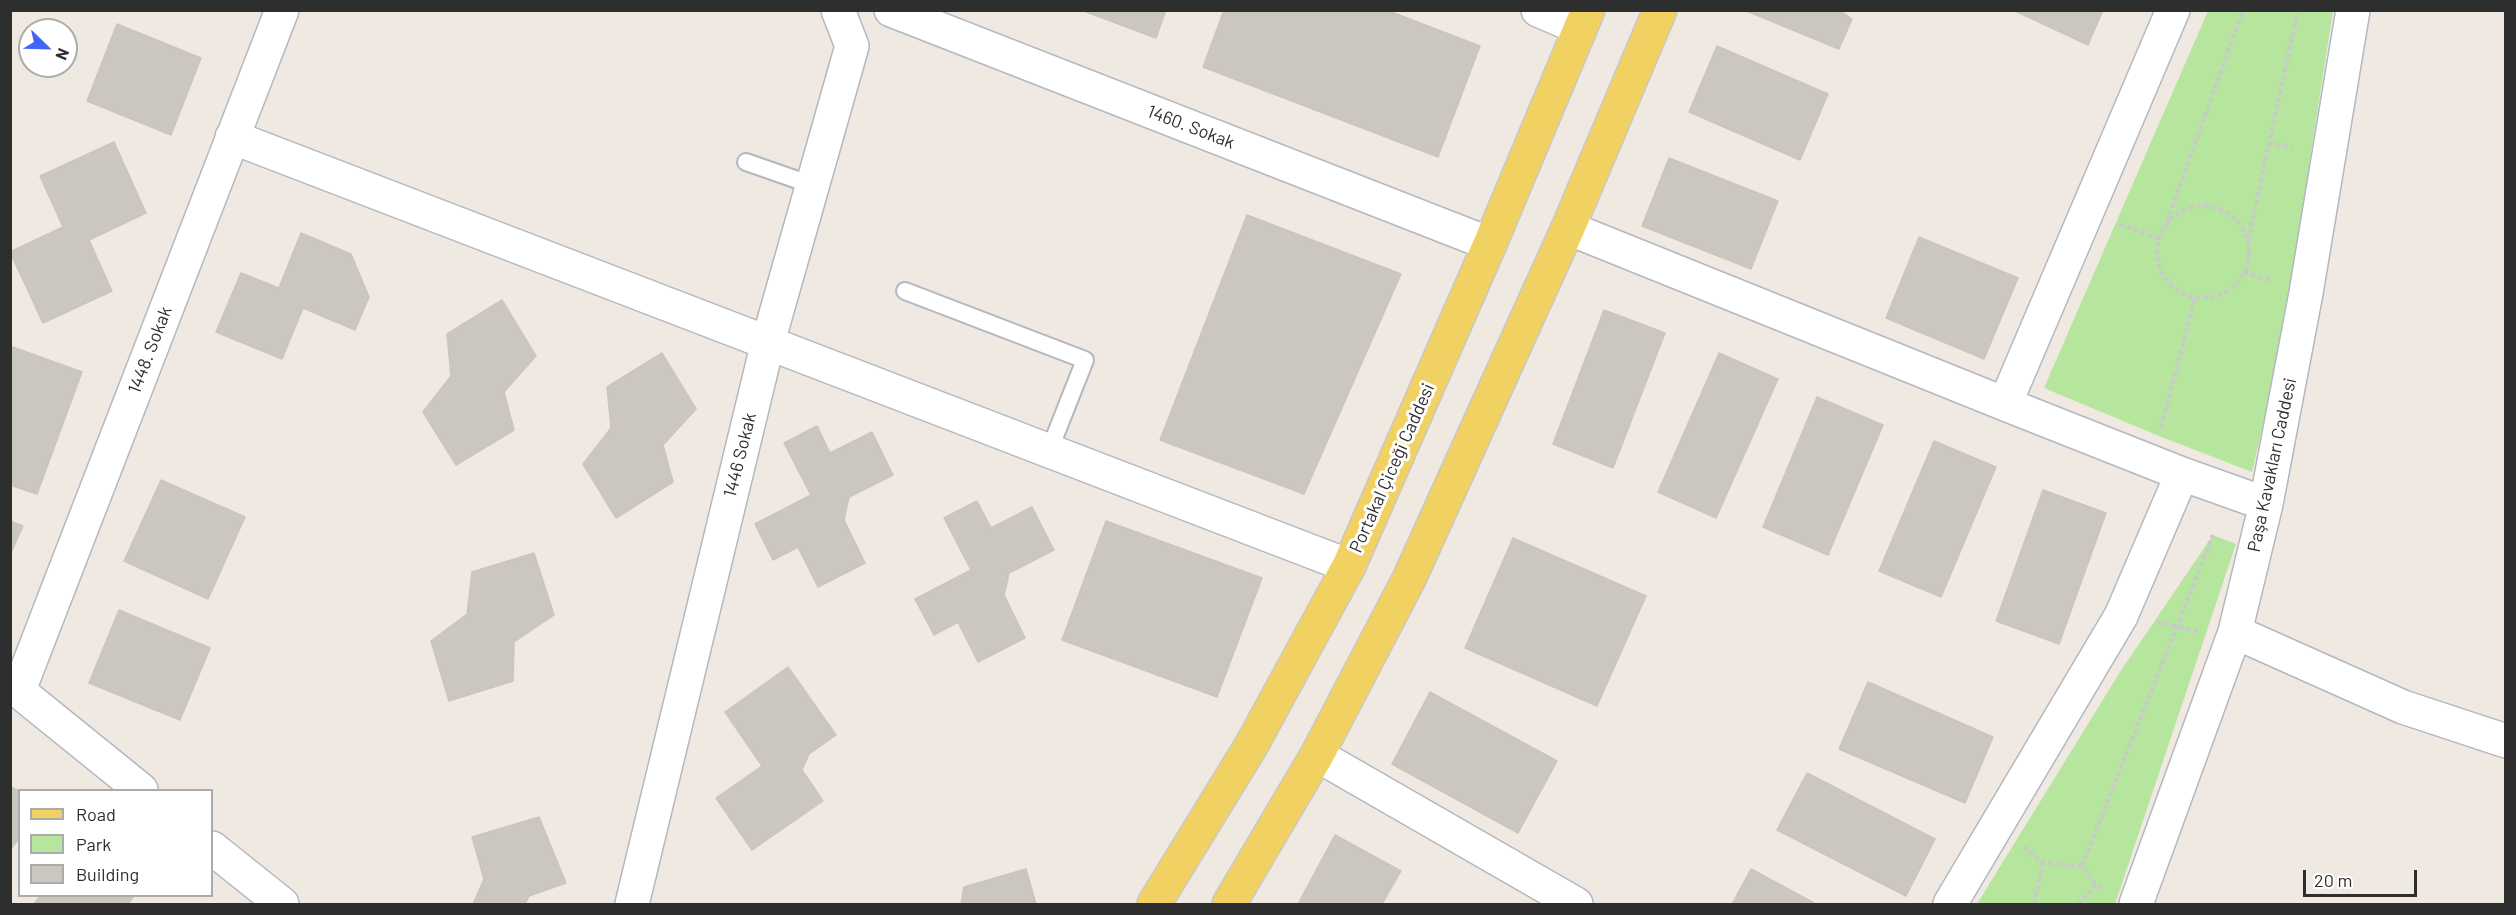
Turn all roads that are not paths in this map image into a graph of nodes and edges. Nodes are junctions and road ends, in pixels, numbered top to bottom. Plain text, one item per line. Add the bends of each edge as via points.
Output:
1 (282, 10) edge
2 (838, 10) edge
3 (891, 10) edge
4 (1538, 10) edge
5 (1659, 10) edge
6 (2173, 10) edge
7 (2353, 10) edge
8 (1584, 19) edge
9 (232, 137) junction
10 (746, 162) dead end
11 (812, 185) junction
12 (1569, 228) junction
13 (1490, 244) junction
14 (905, 291) dead end
15 (768, 342) junction
16 (2005, 404) junction
17 (1049, 451) junction
18 (2182, 474) junction
19 (2266, 504) junction
20 (1349, 566) junction
21 (2220, 633) junction
22 (15, 687) edge
23 (2505, 741) edge
24 (1317, 755) junction
25 (140, 789) edge
26 (213, 849) edge
27 (2124, 897) edge
28 (282, 904) edge
29 (632, 904) edge
30 (1154, 904) edge
31 (1228, 904) edge
32 (1576, 904) edge
33 (1950, 904) edge

1 - 9 street, 1448. Sokak
2 - 11 street, 1446 Sokak via 852,46
3 - 13 street, 1460. Sokak
4 - 8 street
5 - 12 main road
6 - 16 street
7 - 19 street, Paşa Kavakları Caddesi
8 - 13 main road, Portakal Çiceği Caddesi
9 - 15 street
9 - 22 street, 1448. Sokak
10 - 11 lane
11 - 15 street, 1446 Sokak
12 - 16 street
12 - 24 main road via 1409,579
13 - 20 main road, Portakal Çiceği Caddesi
14 - 17 lane via 1085,360
15 - 17 street
15 - 29 street, 1446 Sokak
16 - 18 street
17 - 20 street
18 - 19 street
18 - 33 street via 2121,616
19 - 21 street, Paşa Kavakları Caddesi
20 - 30 main road, Portakal Çiceği Caddesi via 1251,746
21 - 23 street via 2403,707
21 - 27 street, Paşa Kavakları Caddesi
22 - 25 street
24 - 31 main road
24 - 32 street
26 - 28 street

